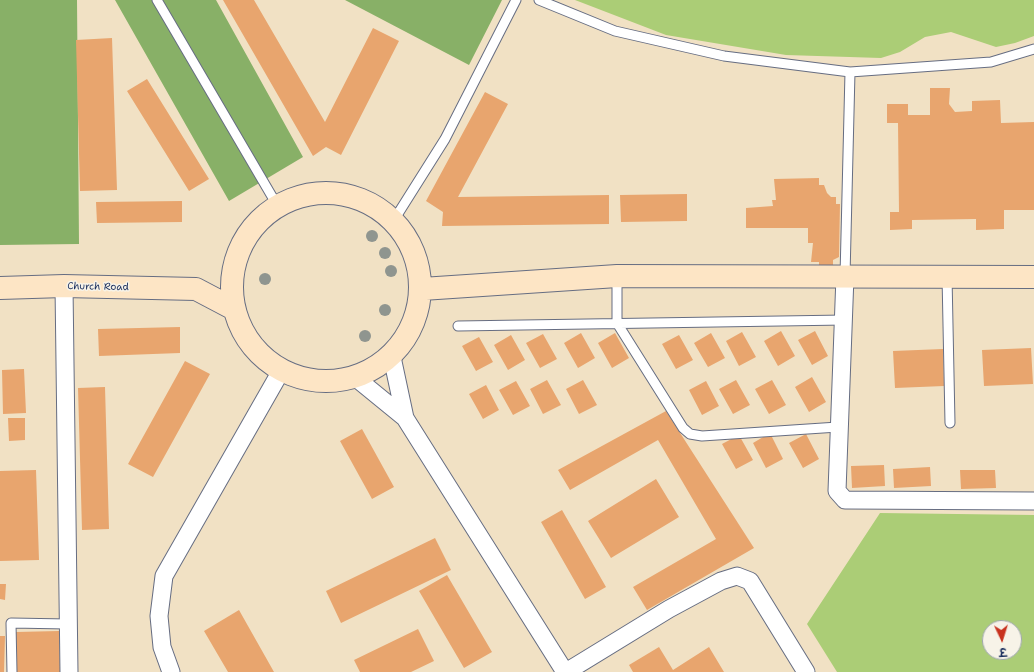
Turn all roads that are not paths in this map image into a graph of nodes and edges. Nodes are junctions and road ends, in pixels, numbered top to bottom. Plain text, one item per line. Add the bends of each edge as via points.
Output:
1 (157, 0) edge
2 (516, 0) edge
3 (539, 0) edge
4 (1034, 49) edge
5 (850, 72) junction
6 (277, 205) junction
7 (394, 220) junction
8 (232, 270) junction
9 (617, 276) junction
10 (845, 276) junction
11 (947, 276) junction
12 (1034, 277) edge
13 (64, 286) junction
14 (0, 288) edge
15 (196, 289) junction
16 (422, 289) junction
17 (234, 309) junction
18 (845, 320) junction
19 (617, 323) junction
20 (458, 326) dead end
21 (392, 357) junction
22 (281, 372) junction
23 (356, 378) junction
24 (405, 418) junction
25 (950, 423) dead end
26 (838, 427) junction
27 (1034, 501) edge
28 (68, 624) junction
29 (12, 672) edge
30 (69, 672) edge
31 (171, 672) edge
32 (566, 672) edge
33 (806, 672) edge

1 - 6 lane
2 - 7 lane via 446,139
3 - 5 lane via 615,31 658,41 724,56
4 - 5 lane via 991,62
5 - 10 lane
6 - 7 street via 307,194 338,192 368,201
6 - 8 street via 247,232
7 - 16 street via 417,256
8 - 15 street, Church Road
8 - 17 street
9 - 10 street
9 - 16 street
9 - 19 lane
10 - 11 street
10 - 18 street
11 - 12 street
11 - 25 lane
13 - 14 street, Church Road
13 - 15 street, Church Road
13 - 28 street
15 - 17 street, Church Road
16 - 21 street via 412,330
17 - 22 street via 253,349
18 - 19 lane
18 - 26 street
19 - 20 lane
19 - 26 lane via 683,428 690,434 702,436
21 - 23 street
21 - 24 street
22 - 23 street via 318,382
22 - 31 street via 164,576 159,616 162,647
23 - 24 street
24 - 32 street
26 - 27 street via 837,491 845,500
28 - 29 lane via 11,624
28 - 30 street
32 - 33 street via 669,608 721,581 737,576 750,581

